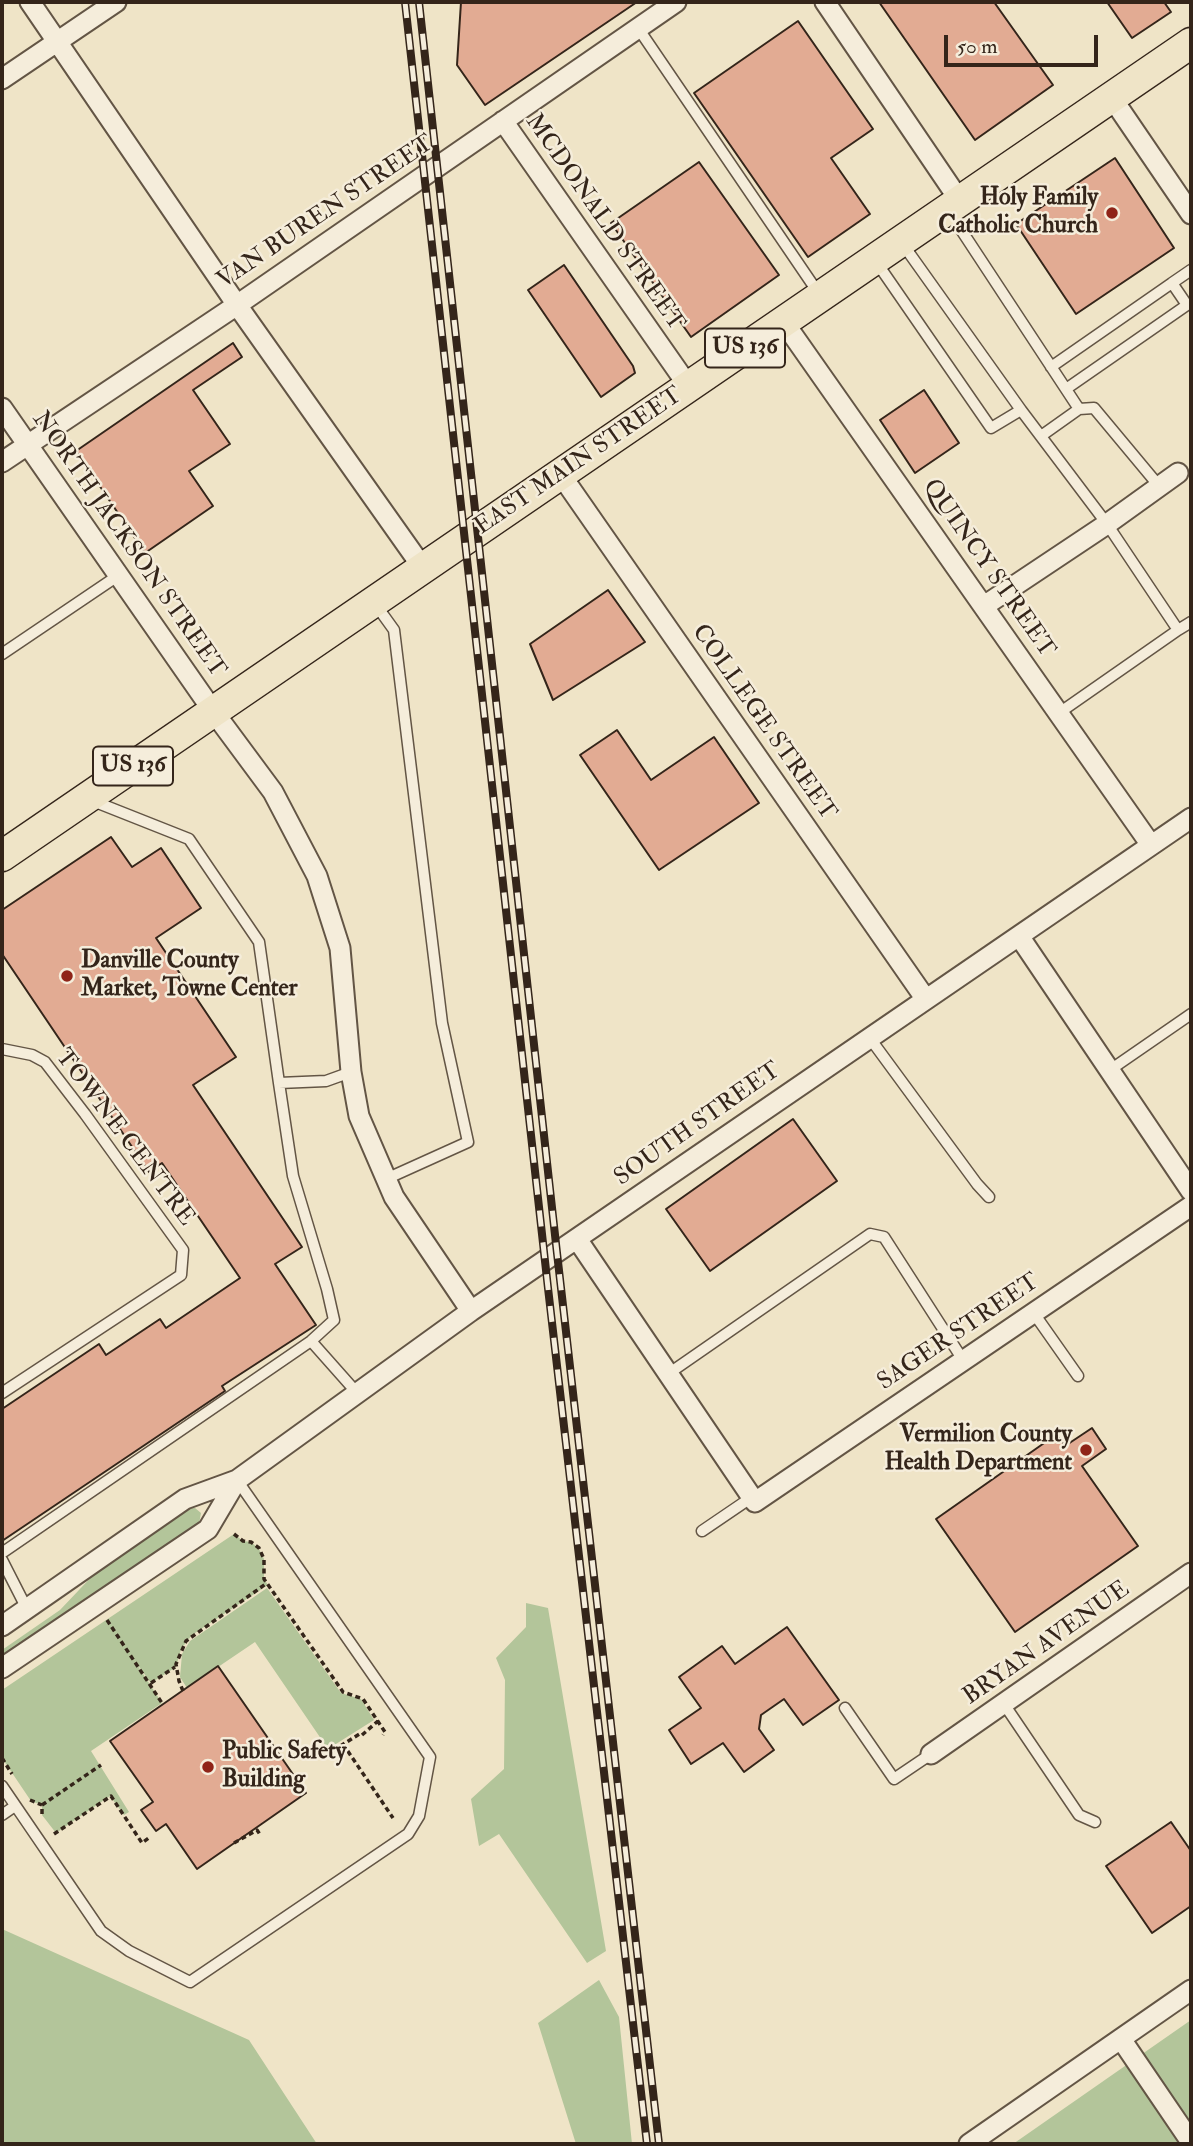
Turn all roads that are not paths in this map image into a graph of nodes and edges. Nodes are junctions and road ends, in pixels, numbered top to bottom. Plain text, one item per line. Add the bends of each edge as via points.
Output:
1 (30, 2) edge
2 (116, 2) edge
3 (676, 2) edge
4 (825, 2) edge
5 (638, 28) junction
6 (57, 41) junction
7 (1191, 43) edge
8 (2, 79) edge
9 (1112, 98) junction
10 (503, 121) junction
11 (954, 205) junction
12 (1191, 214) edge
13 (901, 242) junction
14 (874, 260) junction
15 (1191, 270) edge
16 (1172, 283) junction
17 (821, 296) junction
18 (237, 304) junction
19 (783, 321) junction
20 (1051, 367) junction
21 (689, 387) junction
22 (1066, 389) junction
23 (2, 408) edge
24 (1079, 409) junction
25 (1021, 410) junction
26 (1041, 436) junction
27 (27, 444) junction
28 (2, 462) edge
29 (1178, 473) dead end
30 (561, 475) junction
31 (1160, 486) junction
32 (1107, 524) junction
33 (423, 568) junction
34 (119, 575) junction
35 (373, 602) junction
36 (984, 606) junction
37 (1191, 622) edge
38 (1178, 630) junction
39 (2, 654) edge
40 (214, 711) junction
41 (1059, 713) junction
42 (87, 798) junction
43 (1191, 818) edge
44 (1151, 845) junction
45 (2, 856) edge
46 (1019, 936) junction
47 (925, 998) junction
48 (1191, 1014) edge
49 (869, 1037) junction
50 (2, 1049) edge
51 (1110, 1070) junction
52 (351, 1072) junction
53 (279, 1083) junction
54 (386, 1179) junction
55 (1191, 1191) edge
56 (989, 1197) dead end
57 (1191, 1206) edge
58 (577, 1239) junction
59 (471, 1311) junction
60 (1033, 1312) junction
61 (311, 1341) junction
62 (963, 1360) junction
63 (668, 1374) junction
64 (1078, 1376) dead end
65 (2, 1393) edge
66 (358, 1394) junction
67 (237, 1480) junction
68 (754, 1499) junction
69 (702, 1531) dead end
70 (2, 1553) edge
71 (2, 1560) edge
72 (1191, 1573) edge
73 (27, 1609) junction
74 (2, 1626) edge
75 (2, 1668) edge
76 (1004, 1704) junction
77 (845, 1708) dead end
78 (931, 1754) joint
79 (2, 1786) edge
80 (15, 1806) junction
81 (2, 1815) edge
82 (1095, 1822) dead end
83 (1191, 1990) edge
84 (1121, 2039) junction
85 (1191, 2142) edge
86 (969, 2144) edge

1 - 6 street
2 - 6 street
3 - 5 street, VAN BUREN STREET
4 - 11 street
5 - 10 street, VAN BUREN STREET
5 - 17 lane
6 - 8 street
6 - 18 street
7 - 9 main road, EAST MAIN STREET / US 136
9 - 11 main road, EAST MAIN STREET / US 136
9 - 12 street
10 - 18 street, VAN BUREN STREET
10 - 21 street, MCDONALD STREET
11 - 13 main road, EAST MAIN STREET / US 136
11 - 20 lane
13 - 14 main road, EAST MAIN STREET / US 136
13 - 25 lane
14 - 17 main road, EAST MAIN STREET / US 136
14 - 25 lane via 991,428
15 - 16 lane
16 - 20 lane
16 - 22 lane via 1187,305
17 - 19 main road, EAST MAIN STREET / US 136
18 - 27 street, VAN BUREN STREET
18 - 33 street
19 - 21 main road, EAST MAIN STREET / US 136
19 - 36 street, QUINCY STREET
20 - 22 lane
21 - 30 main road, EAST MAIN STREET / US 136
22 - 24 lane
23 - 27 street, NORTH JACKSON STREET
24 - 26 lane
24 - 31 lane via 1094,408
25 - 26 lane
26 - 32 lane
27 - 28 street, VAN BUREN STREET
27 - 34 street, NORTH JACKSON STREET
29 - 31 street
30 - 33 main road, EAST MAIN STREET / US 136
30 - 47 street, COLLEGE STREET
31 - 32 street
32 - 36 street
32 - 38 lane
33 - 35 main road, EAST MAIN STREET / US 136
34 - 39 lane
34 - 40 street, NORTH JACKSON STREET
35 - 40 main road, EAST MAIN STREET / US 136
35 - 54 lane via 394,630 442,1023 468,1142
36 - 41 street, QUINCY STREET
37 - 38 lane
38 - 41 lane
40 - 42 main road, EAST MAIN STREET / US 136
40 - 52 street, NORTH JACKSON STREET via 273,792 317,876 340,948
41 - 44 street, QUINCY STREET
42 - 45 main road, EAST MAIN STREET / US 136
42 - 53 lane via 189,839 259,942
43 - 44 street, SOUTH STREET
44 - 46 street, SOUTH STREET
46 - 47 street, SOUTH STREET
46 - 51 street
47 - 49 street, SOUTH STREET
48 - 51 lane
49 - 56 lane
49 - 58 street, SOUTH STREET
50 - 65 lane, TOWNE CENTRE via 45,1062 183,1250 181,1275
51 - 55 street
52 - 53 lane via 326,1081
52 - 54 street, NORTH JACKSON STREET via 359,1116
53 - 61 lane via 293,1176 334,1320
54 - 59 street, NORTH JACKSON STREET
57 - 60 street, SAGER STREET
58 - 59 street, SOUTH STREET
58 - 63 street
59 - 66 street, SOUTH STREET
60 - 62 street, SAGER STREET
60 - 64 lane
61 - 66 lane
61 - 70 lane
62 - 63 lane via 884,1237 870,1234
62 - 68 street, SAGER STREET
63 - 68 street
66 - 67 street, SOUTH STREET
67 - 73 street, SOUTH STREET via 185,1499
67 - 75 street, SOUTH STREET via 208,1529
67 - 80 lane via 430,1757 419,1816 408,1834 190,1982 101,1931
68 - 69 lane
71 - 73 lane
72 - 76 street, BRYAN AVENUE
73 - 74 street, SOUTH STREET
76 - 78 street, BRYAN AVENUE
76 - 82 lane via 1079,1815
77 - 78 lane via 894,1779
79 - 80 lane
80 - 81 lane
83 - 84 street
84 - 85 street
84 - 86 street

